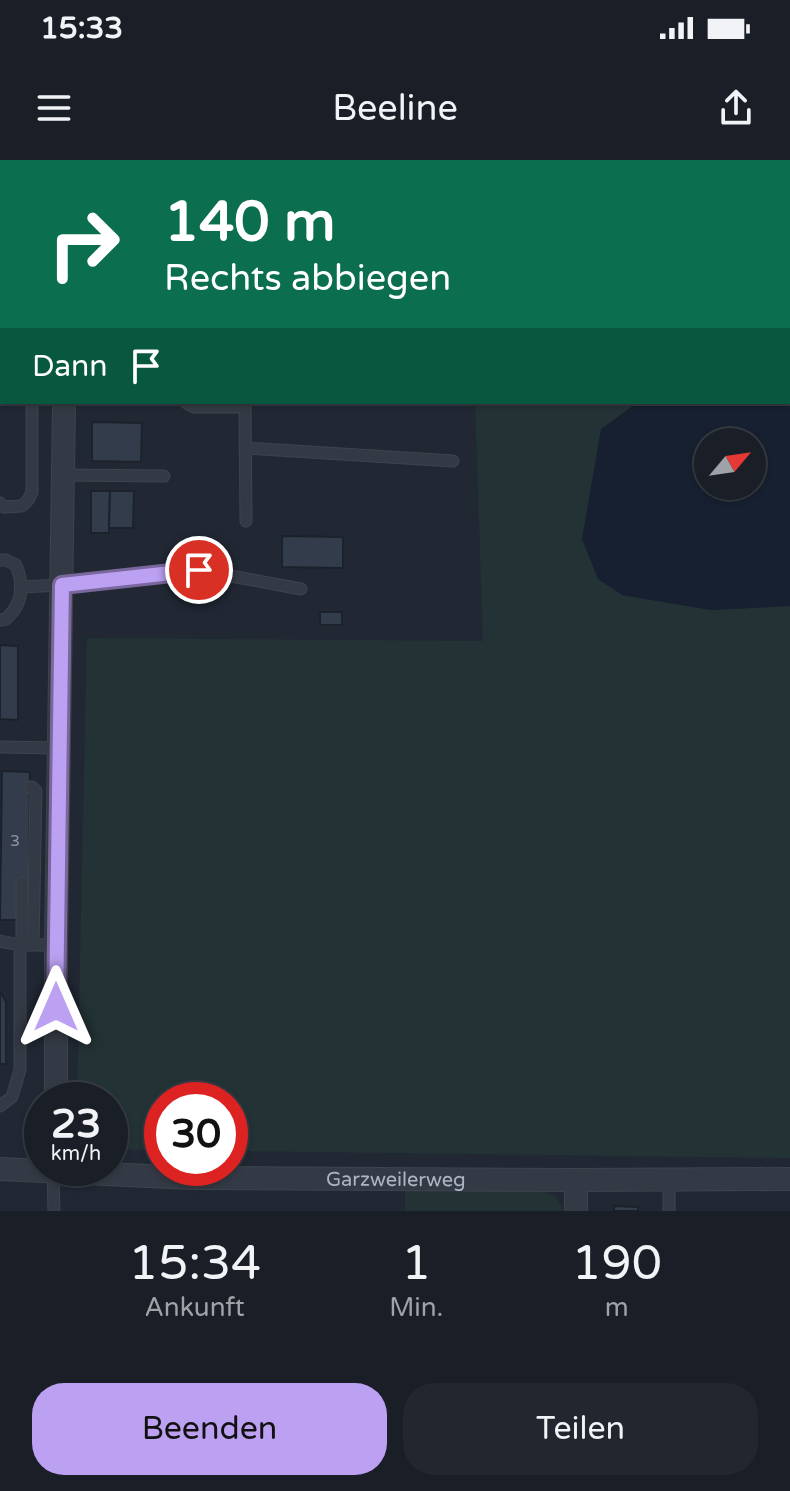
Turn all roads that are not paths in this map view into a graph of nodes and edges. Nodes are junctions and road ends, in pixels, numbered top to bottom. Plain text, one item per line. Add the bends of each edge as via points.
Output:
1 (32, 404) edge
2 (64, 404) edge
3 (189, 404) edge
4 (245, 448) junction
5 (453, 461) dead end
6 (63, 475) junction
7 (164, 476) dead end
8 (1, 505) edge
9 (246, 521) dead end
10 (0, 560) edge
11 (62, 585) junction
12 (20, 587) junction
13 (301, 589) dead end
14 (0, 620) edge
15 (0, 747) edge
16 (59, 748) junction
17 (30, 787) dead end
18 (22, 883) dead end
19 (0, 941) edge
20 (33, 945) junction
21 (53, 1082) edge
22 (0, 1106) edge
23 (0, 1169) edge
24 (24, 1170) edge
25 (128, 1175) edge
26 (669, 1179) junction
27 (790, 1179) edge
28 (576, 1180) junction
29 (55, 1186) edge
30 (54, 1211) edge
31 (576, 1211) edge
32 (669, 1211) edge

1 - 8 lane via 32,492 22,506
2 - 6 street
3 - 4 lane via 245,407
4 - 5 lane
4 - 9 lane
6 - 7 lane
6 - 11 street
10 - 12 lane via 16,565
11 - 12 lane
11 - 13 lane via 199,570
11 - 16 street
12 - 14 lane via 15,612
15 - 16 lane
16 - 20 street
17 - 20 lane via 36,791
18 - 20 lane
19 - 20 lane
20 - 21 street
20 - 22 lane via 20,1070 12,1097
23 - 24 street, Garzweilerweg
25 - 28 street, Garzweilerweg
26 - 27 street, Garzweilerweg
26 - 28 street, Garzweilerweg
26 - 32 lane
28 - 31 street
29 - 30 lane

